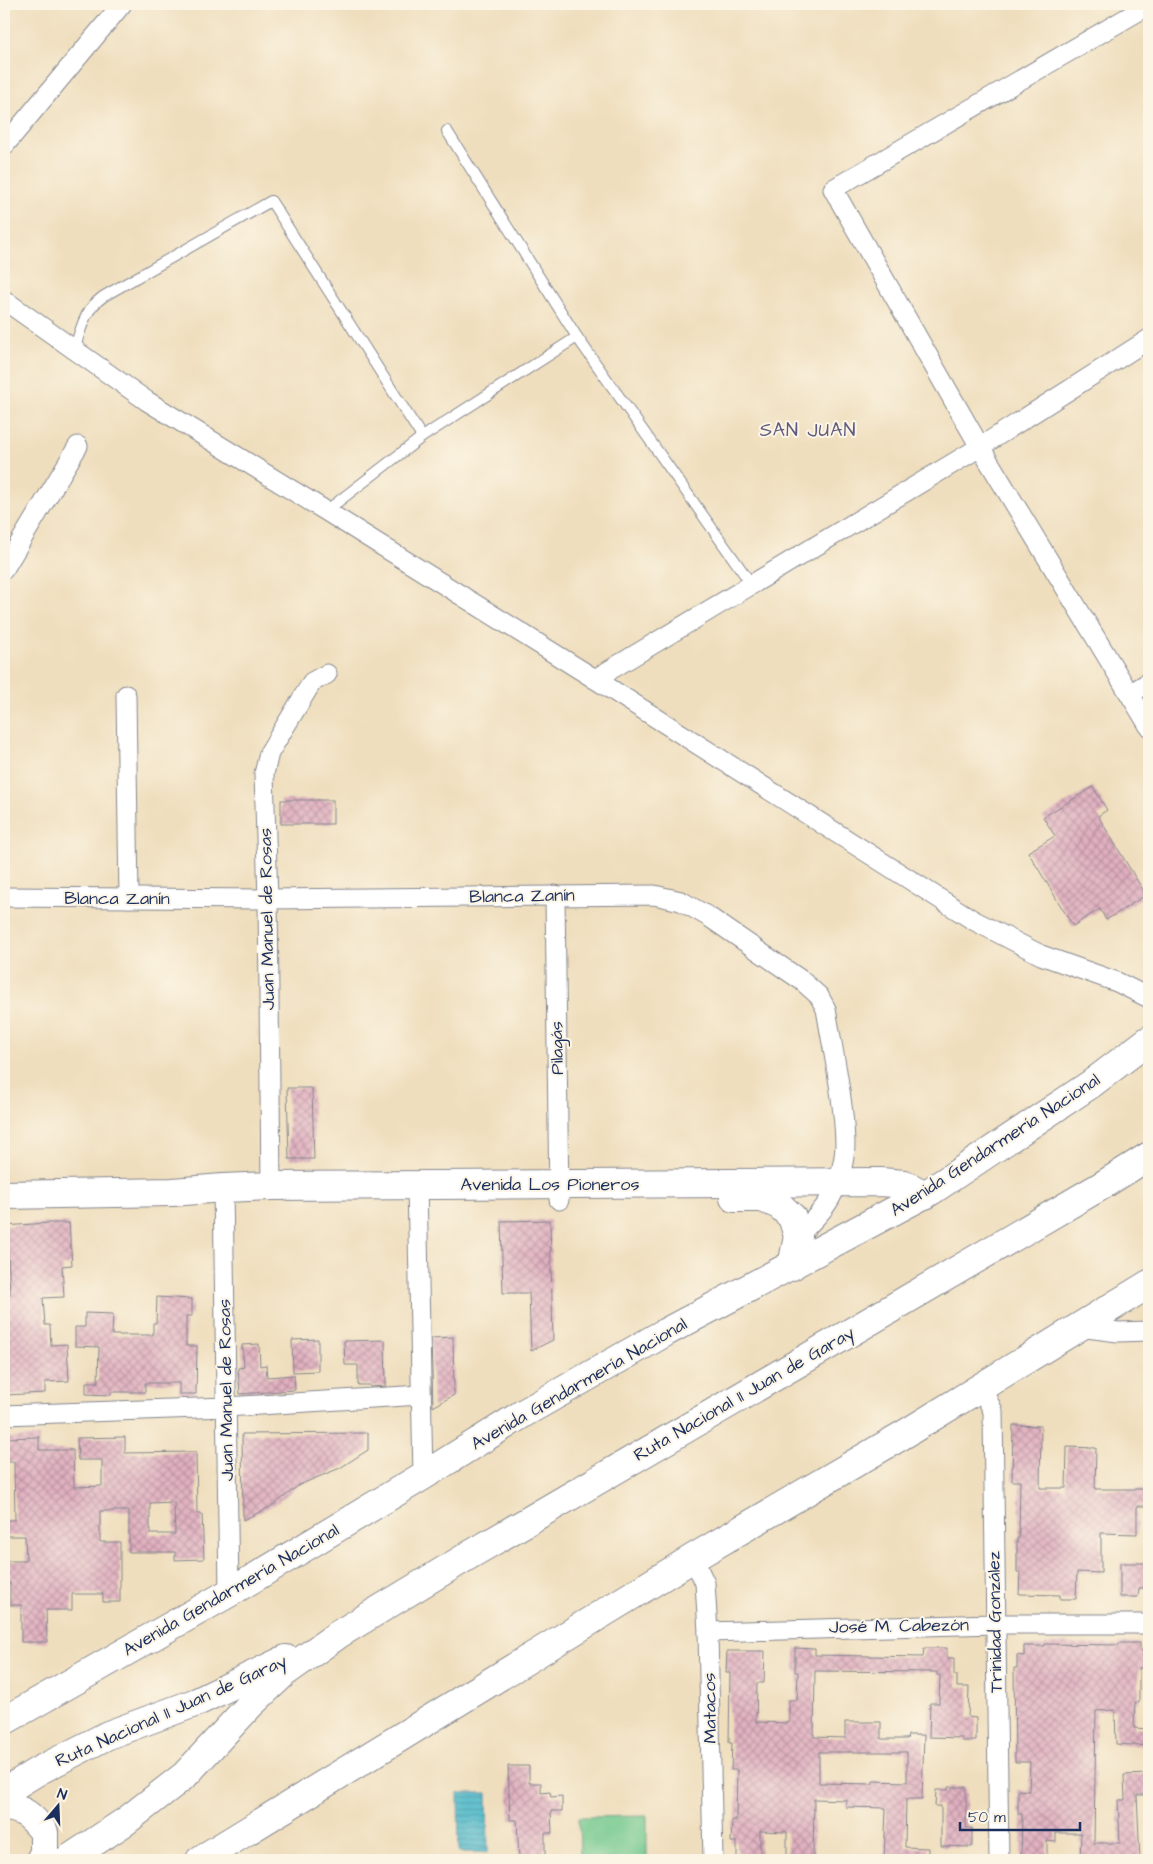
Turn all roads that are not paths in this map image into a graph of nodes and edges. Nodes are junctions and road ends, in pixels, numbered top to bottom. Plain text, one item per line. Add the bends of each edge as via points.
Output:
1 (122, 4) edge
2 (1149, 5) edge
3 (447, 131) dead end
4 (4, 146) edge
5 (4, 300) edge
6 (577, 337) junction
7 (1149, 339) edge
8 (74, 350) junction
9 (422, 437) junction
10 (78, 446) dead end
11 (980, 447) junction
12 (326, 511) junction
13 (4, 569) edge
14 (752, 585) junction
15 (327, 674) dead end
16 (595, 679) junction
17 (1149, 682) edge
18 (1130, 694) junction
19 (126, 695) dead end
20 (1149, 726) edge
21 (555, 895) junction
22 (4, 897) edge
23 (129, 898) junction
24 (268, 899) junction
25 (1149, 998) edge
26 (1149, 1040) edge
27 (1149, 1156) edge
28 (837, 1182) junction
29 (271, 1186) junction
30 (559, 1192) junction
31 (417, 1194) junction
32 (4, 1195) edge
33 (925, 1195) junction
34 (223, 1196) junction
35 (798, 1236) junction
36 (792, 1266) junction
37 (1149, 1284) edge
38 (1079, 1327) junction
39 (1149, 1331) edge
40 (981, 1387) junction
41 (421, 1395) junction
42 (226, 1406) junction
43 (4, 1415) edge
44 (423, 1476) junction
45 (693, 1558) junction
46 (228, 1593) junction
47 (995, 1624) junction
48 (1149, 1624) edge
49 (708, 1632) junction
50 (339, 1634) junction
51 (4, 1721) edge
52 (4, 1792) edge
53 (4, 1807) edge
54 (40, 1860) edge
55 (67, 1860) edge
56 (200, 1860) edge
57 (713, 1860) edge
58 (999, 1860) edge

1 - 4 street
2 - 11 street via 833,189
3 - 6 lane
5 - 8 street
6 - 9 lane
6 - 14 lane
7 - 11 street
8 - 9 lane via 92,304 271,201
8 - 12 street via 147,401
9 - 12 lane
10 - 13 street
11 - 14 street
11 - 18 street
12 - 16 street
14 - 16 street
15 - 24 street, Juan Manuel de Rosas via 312,682 269,753 264,774
16 - 25 street via 973,920 1041,955 1117,982
17 - 18 street
18 - 20 street
19 - 23 street
21 - 24 street, Blanca Zanín
21 - 28 street, Blanca Zanín via 654,895 681,901 755,948 819,996 826,1009 845,1143
21 - 30 street, Pilagás
22 - 23 street, Blanca Zanín
23 - 24 street, Blanca Zanín
24 - 29 street, Juan Manuel de Rosas
26 - 33 main road, Avenida Gendarmería Nacional via 1091,1084
27 - 50 main road, Ruta Nacional 11 Juan de Garay
28 - 30 main road, Avenida Los Pioneros
28 - 33 main road, Avenida Los Pioneros via 904,1184
28 - 35 street, Blanca Zanín via 827,1204
29 - 31 main road, Avenida Los Pioneros
29 - 34 main road, Avenida Los Pioneros
30 - 31 main road, Avenida Los Pioneros
30 - 35 main road, Avenida Los Pioneros via 762,1198 779,1205 792,1217
31 - 34 main road, Avenida Los Pioneros
31 - 41 street
32 - 34 main road, Avenida Los Pioneros via 172,1192
33 - 36 main road, Avenida Gendarmería Nacional
34 - 42 street, Juan Manuel de Rosas
35 - 36 main road
36 - 44 main road, Avenida Gendarmería Nacional via 666,1332 524,1413
37 - 38 main road
38 - 39 street via 1118,1332
38 - 40 main road
40 - 45 main road
40 - 47 street, Trinidad González via 993,1411
41 - 42 street
41 - 44 street
42 - 43 street
42 - 46 street, Juan Manuel de Rosas
44 - 46 main road, Avenida Gendarmería Nacional
45 - 49 street, Matacos via 705,1583
45 - 56 main road
46 - 51 main road, Avenida Gendarmería Nacional
47 - 48 street, José M. Cabezón
47 - 49 street, José M. Cabezón
47 - 58 street, Trinidad González
49 - 57 street, Matacos
50 - 52 main road, Ruta Nacional 11 Juan de Garay via 197,1702 108,1735
50 - 55 main road, Ruta Nacional 11 Juan de Garay via 284,1673 185,1774 126,1821
53 - 54 main road via 31,1816 44,1832 44,1853

